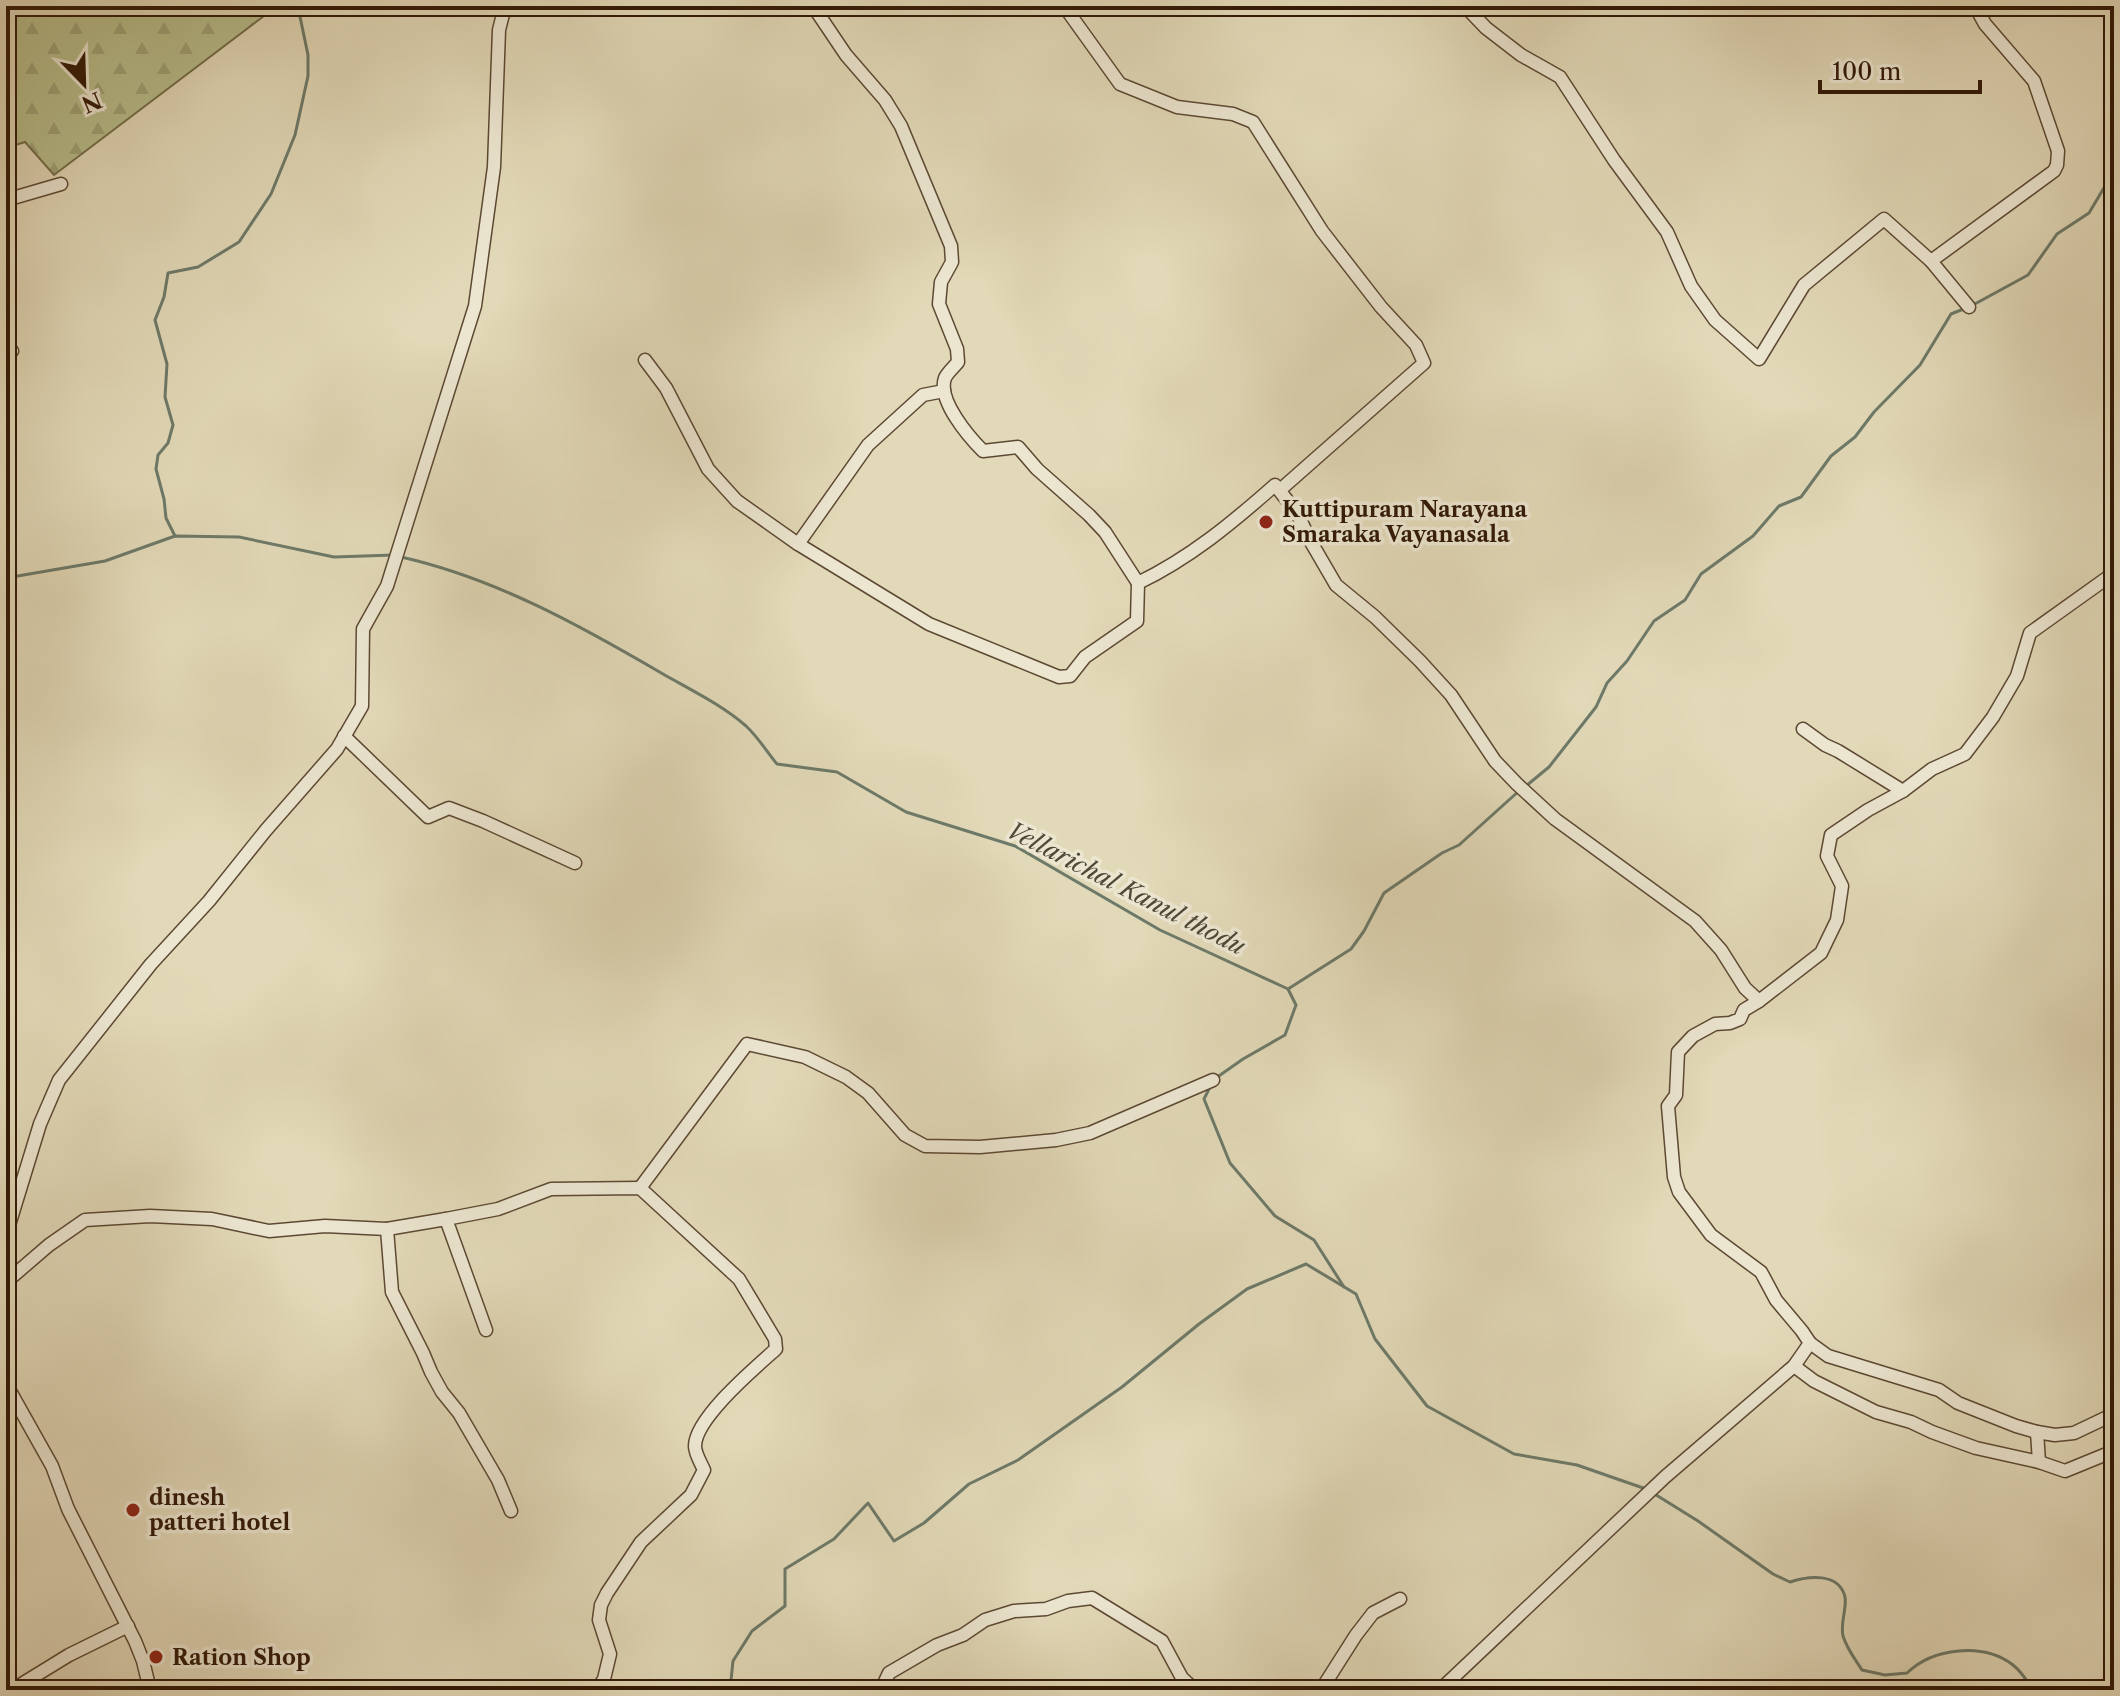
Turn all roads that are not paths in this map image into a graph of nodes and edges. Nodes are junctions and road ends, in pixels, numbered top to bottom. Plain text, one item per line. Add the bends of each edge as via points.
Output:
1 (505, 6) edge
2 (813, 6) edge
3 (1064, 6) edge
4 (1465, 6) edge
5 (1975, 6) edge
6 (61, 184) dead end
7 (6, 200) edge
8 (1931, 261) junction
9 (1969, 307) dead end
10 (645, 360) dead end
11 (944, 391) junction
12 (1280, 490) junction
13 (798, 544) junction
14 (2114, 573) edge
15 (1138, 583) junction
16 (1803, 729) dead end
17 (344, 736) junction
18 (1903, 791) junction
19 (575, 863) dead end
20 (1759, 1001) junction
21 (1213, 1080) dead end
22 (640, 1188) junction
23 (446, 1219) junction
24 (387, 1229) junction
25 (6, 1235) edge
26 (6, 1282) edge
27 (486, 1330) dead end
28 (1810, 1343) junction
29 (1794, 1366) junction
30 (6, 1384) edge
31 (2114, 1414) edge
32 (2037, 1432) junction
33 (2114, 1451) edge
34 (2039, 1462) junction
35 (511, 1511) dead end
36 (1400, 1599) dead end
37 (128, 1626) junction
38 (12, 1690) edge
39 (150, 1690) edge
40 (597, 1690) edge
41 (881, 1690) edge
42 (1195, 1690) edge
43 (1321, 1690) edge
44 (1440, 1690) edge

1 - 17 street via 499,30 494,167 475,306 387,586 363,629 362,706
2 - 11 street via 901,126 951,246 952,262 941,282 939,304 958,362 945,377
3 - 12 street via 1120,84 1177,107 1253,122 1322,231 1416,345 1424,363
4 - 8 street via 1521,55 1560,77 1667,232 1691,286 1715,320 1759,359 1804,285 1884,219
5 - 8 street via 2034,81 2058,151 2057,165
6 - 7 street
8 - 9 street
10 - 13 street via 666,388 708,469 737,501
11 - 13 street via 923,395 868,445
11 - 15 street via 953,414 983,451 1018,447 1105,532
12 - 15 street via 1275,485 1194,552
12 - 20 street via 1336,585 1451,695 1495,761 1555,819 1695,921
13 - 15 street via 929,624 1059,677 1070,676 1085,657 1137,621
14 - 18 street via 2030,633 2017,676 1965,754 1932,769
16 - 18 street
17 - 19 street via 428,817 449,808
17 - 25 street via 59,1080
18 - 20 street via 1831,835 1827,856 1842,886 1837,920 1821,953
20 - 28 street via 1740,1019 1693,1036 1678,1052 1676,1095 1668,1106 1674,1177 1711,1235 1761,1272
21 - 22 street via 1090,1133 980,1147 925,1146 905,1135 868,1093 846,1077 805,1057 747,1044
22 - 23 street via 551,1189 498,1209
22 - 40 street via 739,1279 776,1349 726,1395 697,1435 695,1449 704,1470 691,1495 641,1542 607,1593 599,1620 610,1654
23 - 24 street
23 - 27 street
24 - 26 street via 325,1226 269,1231 212,1219 150,1216 85,1220
24 - 35 street via 392,1292
28 - 29 street
28 - 32 street via 1828,1356 1939,1390 1971,1409
29 - 34 street via 1876,1412 1976,1448
29 - 44 street via 1645,1496
30 - 37 street via 52,1466
31 - 32 street via 2074,1433
32 - 34 street
33 - 34 street via 2065,1471
36 - 43 street via 1373,1613
37 - 38 street
37 - 39 street
41 - 42 street via 889,1673 985,1620 1092,1598 1162,1641 1182,1678

